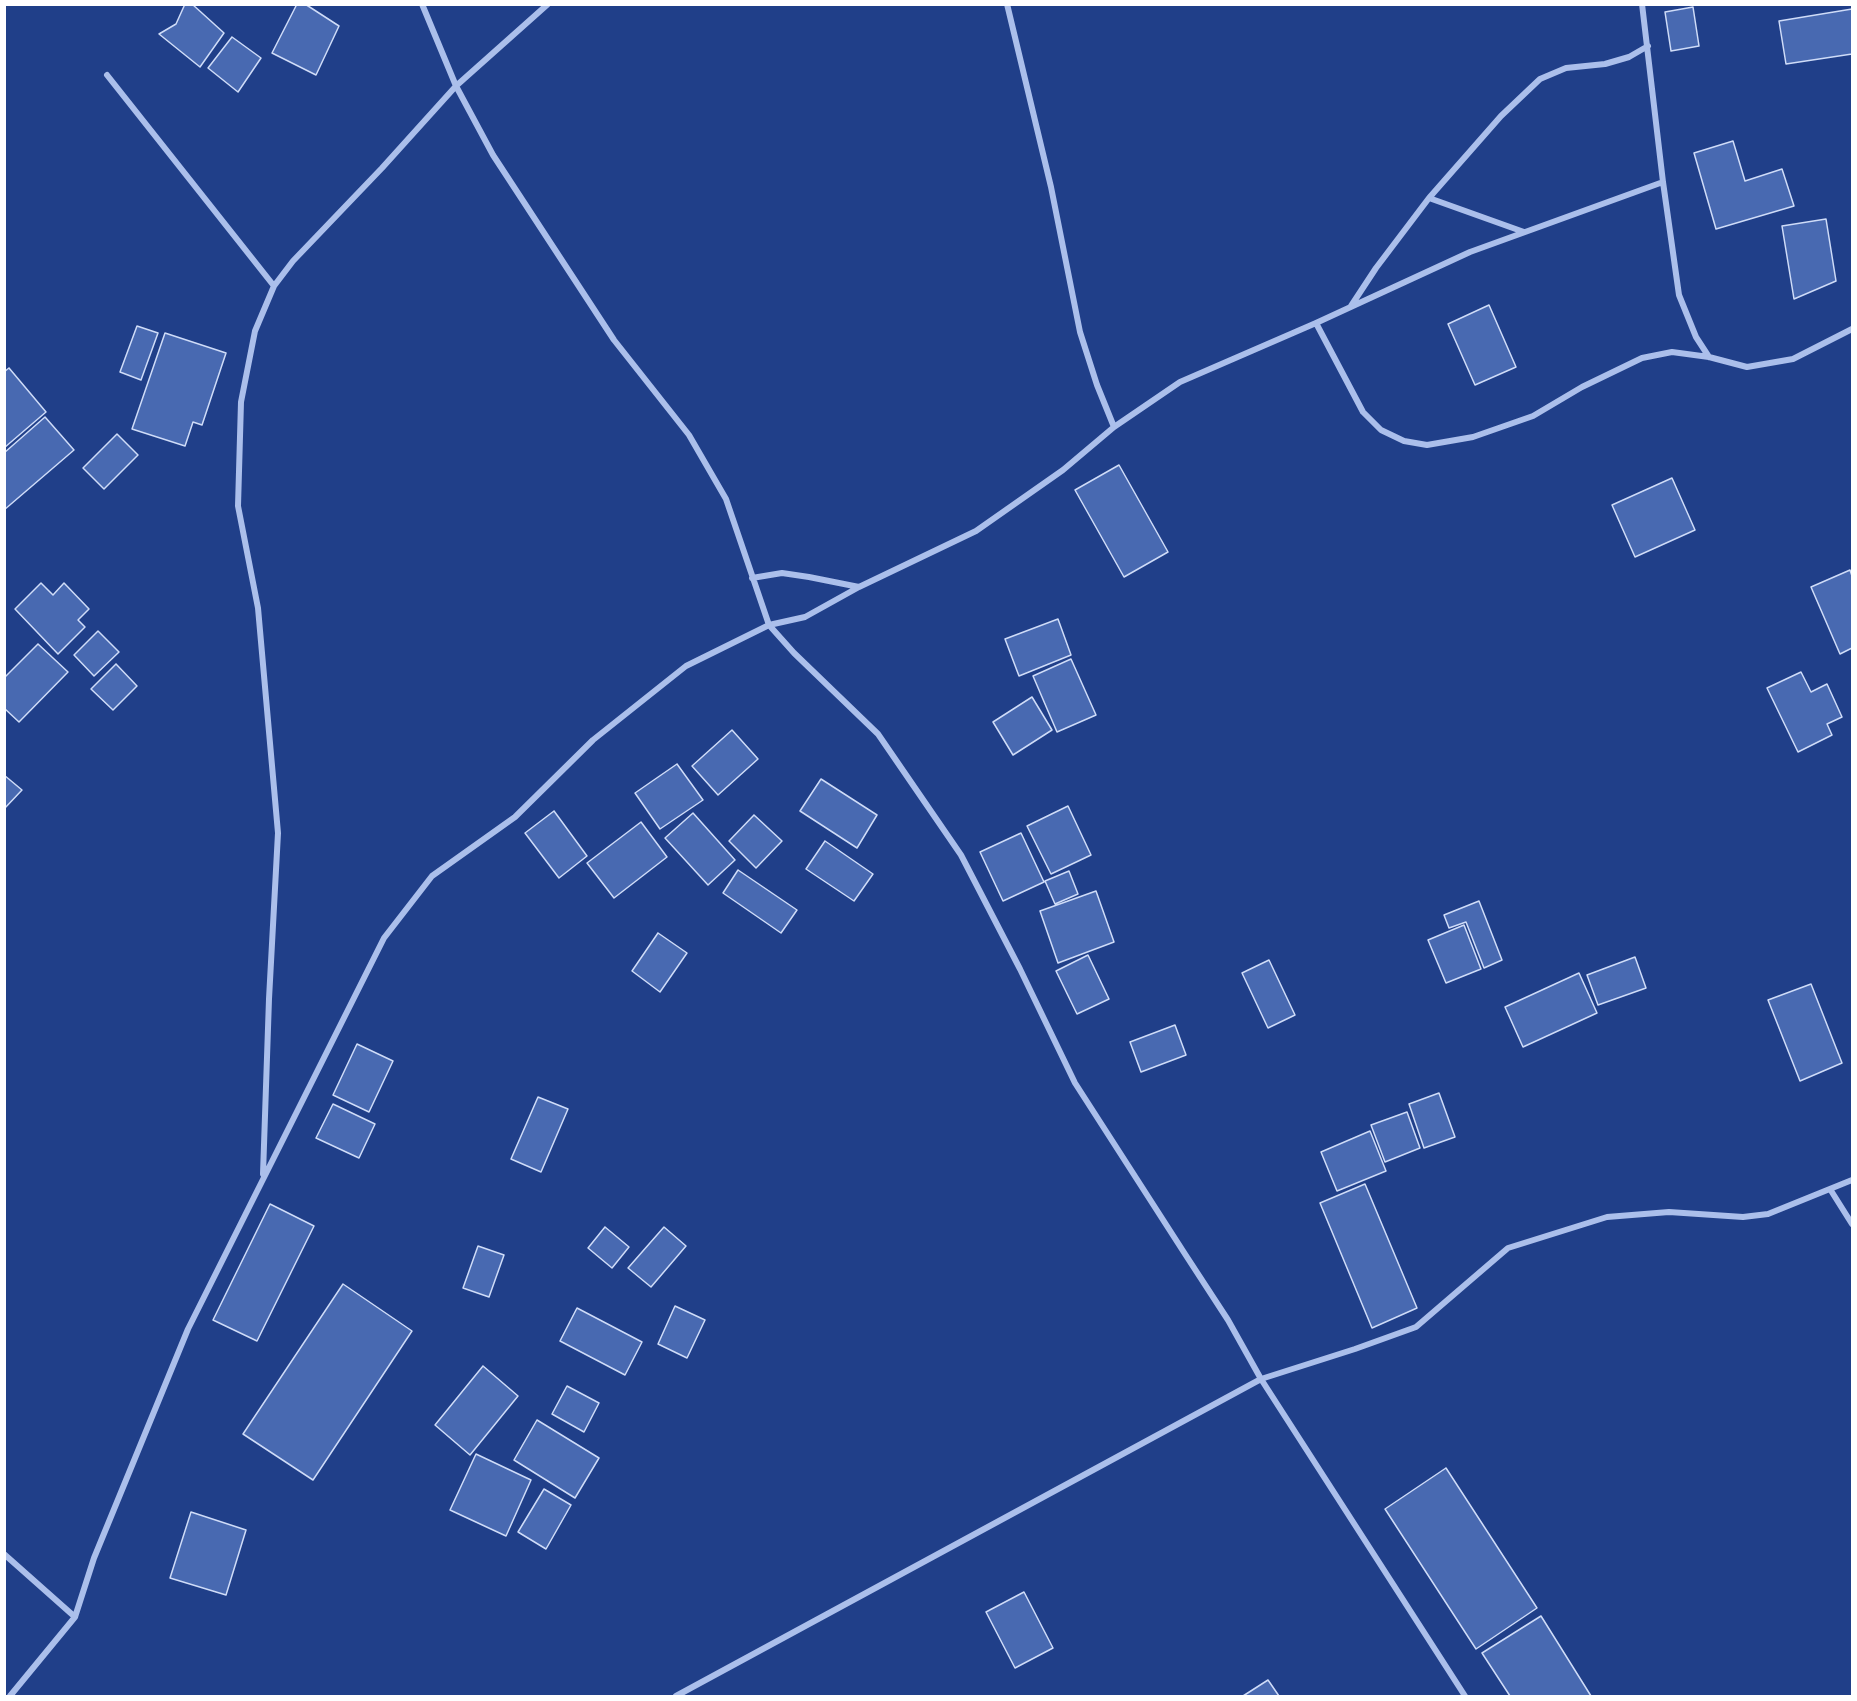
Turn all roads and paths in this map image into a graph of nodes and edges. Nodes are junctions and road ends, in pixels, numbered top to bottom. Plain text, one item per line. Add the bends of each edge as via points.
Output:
1 (423, 4) edge
2 (548, 4) edge
3 (1007, 4) edge
4 (1642, 4) edge
5 (1648, 46) junction
6 (107, 75) dead end
7 (456, 86) junction
8 (1664, 182) junction
9 (1429, 198) junction
10 (1524, 232) junction
11 (274, 285) junction
12 (1351, 307) junction
13 (1316, 323) junction
14 (1852, 329) edge
15 (1708, 357) junction
16 (1114, 427) junction
17 (752, 578) junction
18 (859, 587) junction
19 (769, 625) junction
20 (263, 1177) junction
21 (1852, 1180) edge
22 (1830, 1189) junction
23 (1852, 1224) edge
24 (1261, 1379) junction
25 (4, 1554) edge
26 (75, 1617) junction
27 (10, 1696) edge
28 (676, 1696) edge
29 (1465, 1696) edge

1 - 7 street
2 - 7 street
3 - 16 street via 1051,187 1080,332
4 - 5 street
5 - 8 street
5 - 9 street via 1629,57 1566,68 1540,79 1501,116
6 - 11 street
7 - 11 street
7 - 17 street via 493,155 614,340 689,435 726,499
8 - 10 street
8 - 15 street via 1679,295
9 - 10 street
9 - 12 street
10 - 12 street via 1470,252
11 - 20 street via 255,331 241,402 238,506 258,608 278,832
12 - 13 street
13 - 15 street via 1363,412 1382,430 1404,441 1427,445 1473,437 1533,416 1642,358 1672,352
13 - 16 street via 1180,382
14 - 15 street via 1793,359 1747,367
16 - 18 street via 1063,470 976,531
17 - 18 street via 782,573
17 - 19 street
18 - 19 street via 805,617
19 - 20 street via 686,666 593,740 515,818 432,876 384,938
19 - 24 street via 878,734 961,855 1075,1083 1222,1311
20 - 26 street via 188,1329 94,1558
21 - 22 street
22 - 23 street
22 - 24 street via 1767,1214 1743,1217 1669,1212 1607,1217 1508,1248 1416,1327
24 - 28 street
24 - 29 street
25 - 26 street
26 - 27 street

